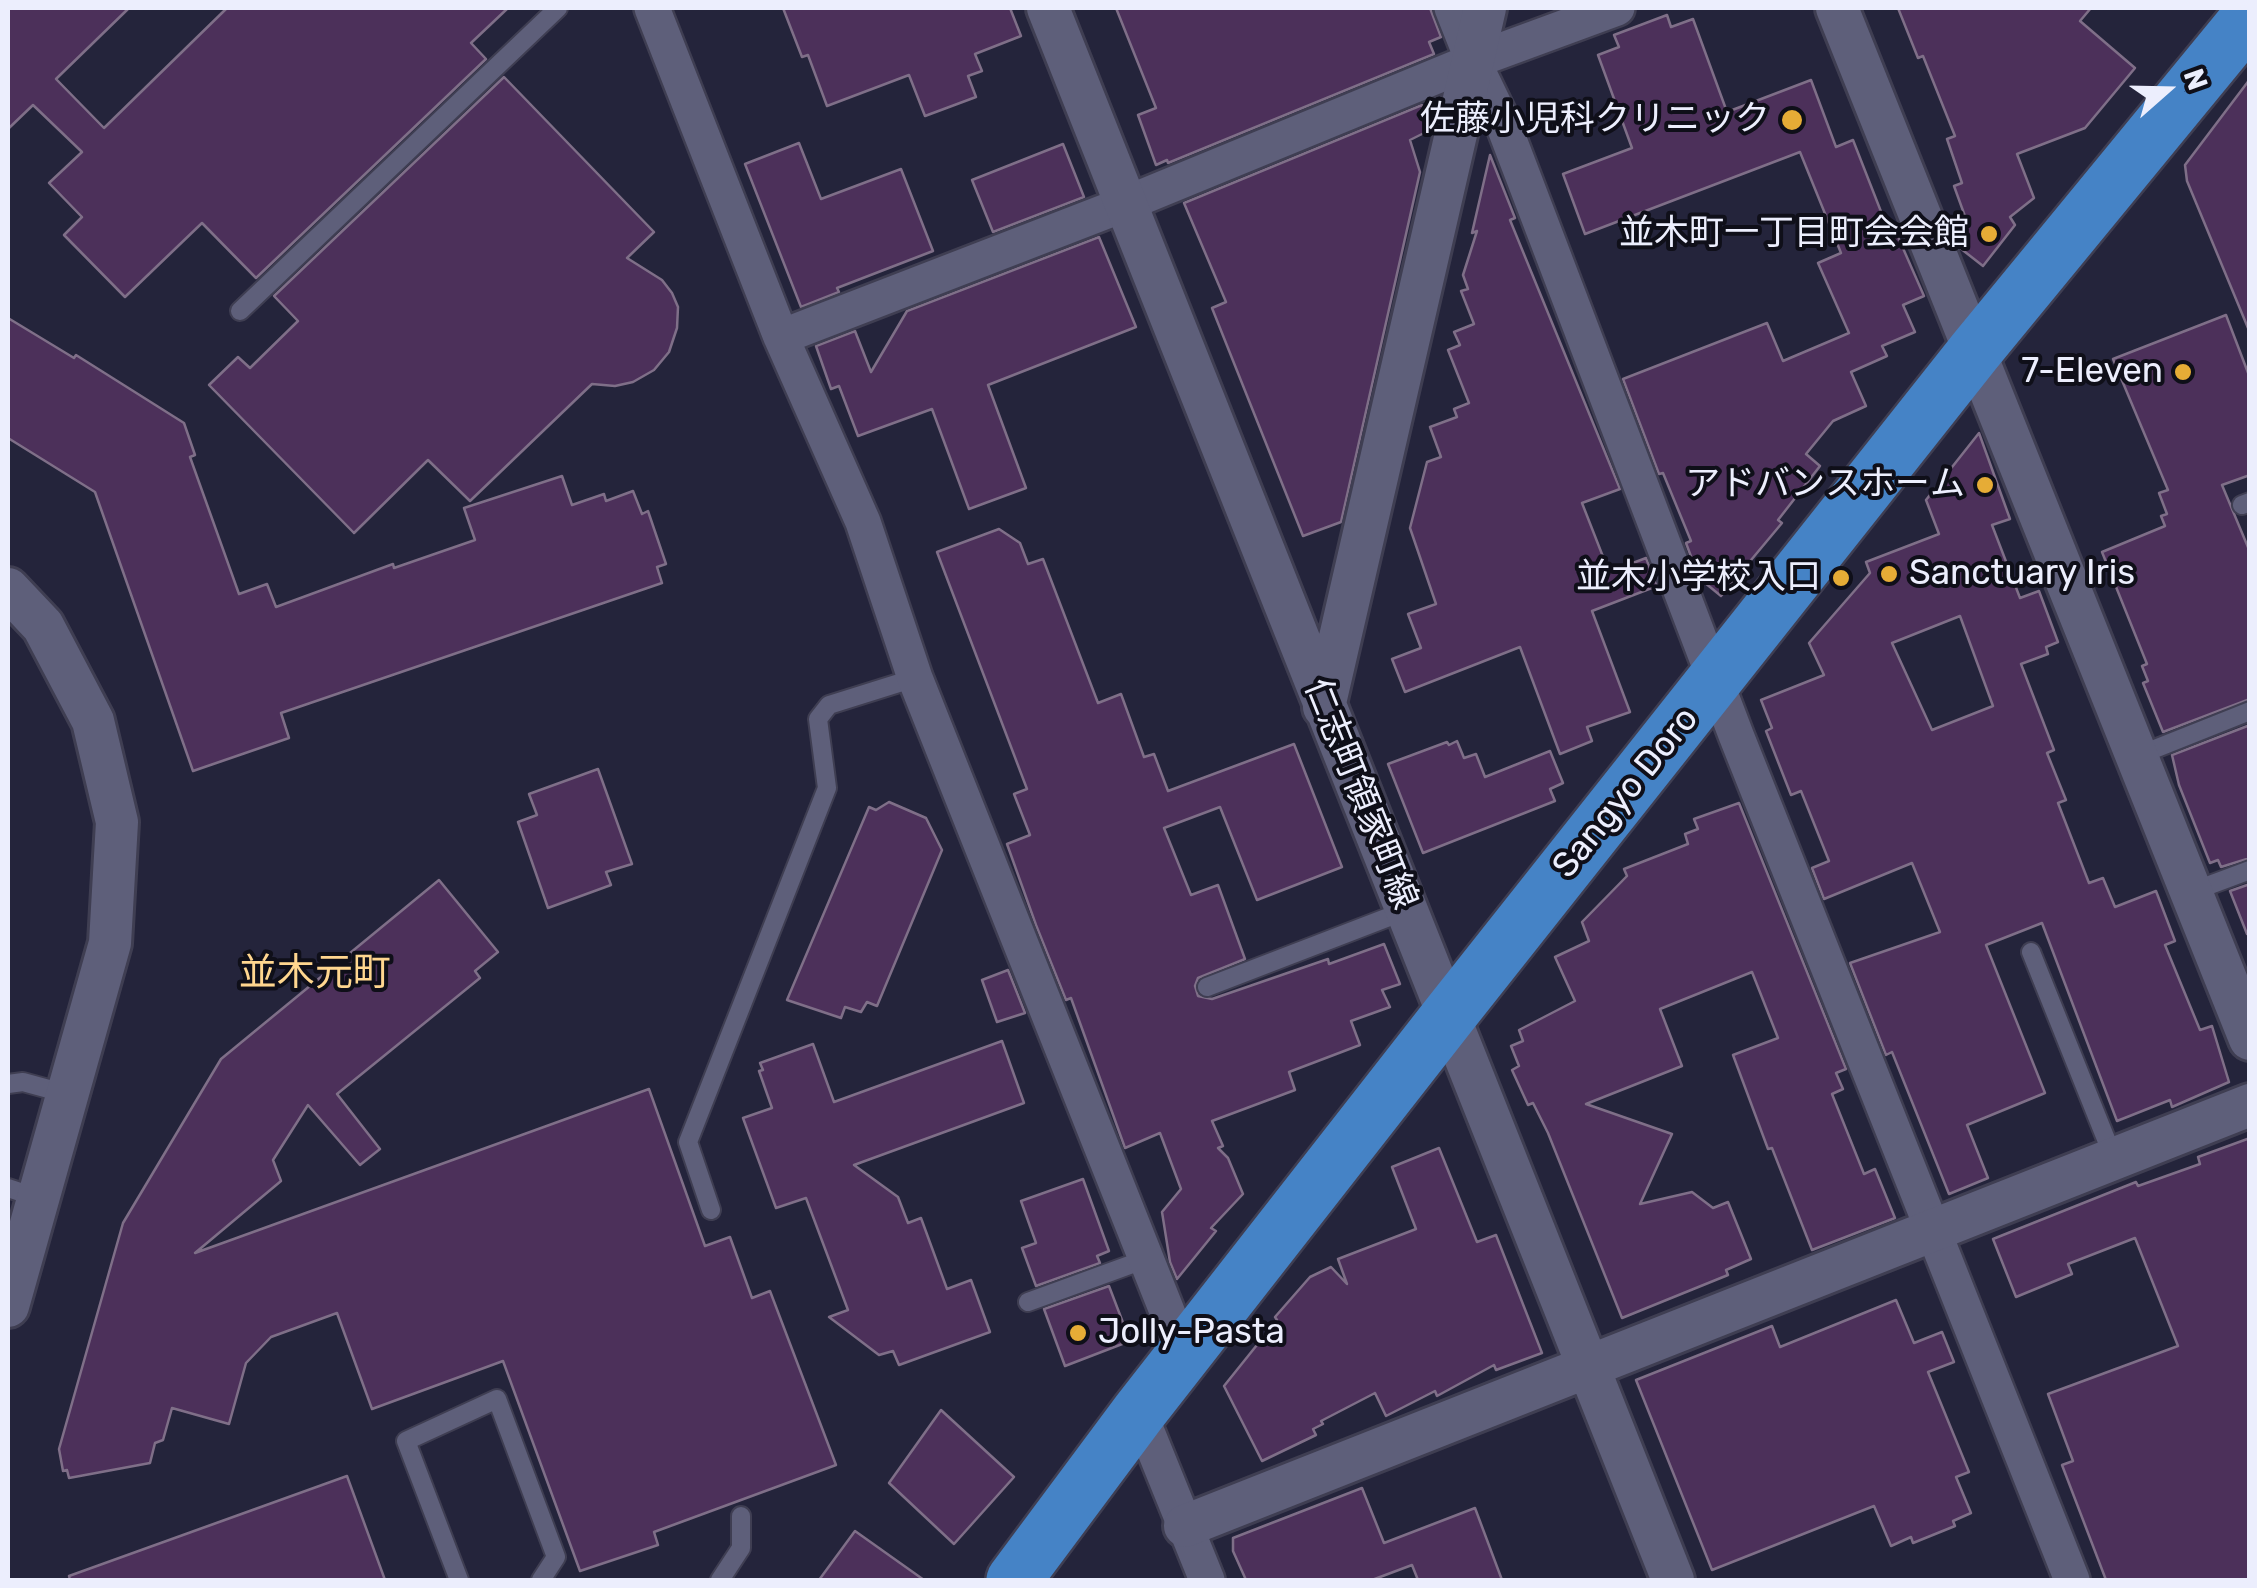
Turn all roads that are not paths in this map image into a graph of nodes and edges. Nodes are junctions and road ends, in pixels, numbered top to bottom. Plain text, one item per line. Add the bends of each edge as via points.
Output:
1 (558, 8) edge
2 (652, 8) edge
3 (1048, 8) edge
4 (1452, 8) edge
5 (1485, 8) edge
6 (1617, 8) edge
7 (1837, 8) edge
8 (2243, 24) edge
9 (1473, 61) junction
10 (1125, 204) junction
11 (240, 311) dead end
12 (781, 336) junction
13 (1975, 351) junction
14 (8, 589) edge
15 (915, 678) junction
16 (1715, 681) junction
17 (1324, 708) junction
18 (2250, 711) edge
19 (2137, 756) junction
20 (2250, 870) edge
21 (2191, 892) junction
22 (1407, 910) junction
23 (2031, 952) dead end
24 (1207, 987) dead end
25 (1450, 1014) junction
26 (2250, 1039) edge
27 (8, 1084) edge
28 (67, 1094) junction
29 (2250, 1105) edge
30 (2114, 1159) junction
31 (23, 1193) edge
32 (712, 1210) dead end
33 (1932, 1232) junction
34 (1146, 1259) junction
35 (1028, 1302) dead end
36 (8, 1306) edge
37 (1184, 1354) junction
38 (1590, 1367) junction
39 (1138, 1412) junction
40 (741, 1516) dead end
41 (1185, 1526) junction
42 (458, 1580) edge
43 (540, 1580) edge
44 (720, 1580) edge
45 (1014, 1580) edge
46 (1207, 1580) edge
47 (1673, 1580) edge
48 (2072, 1580) edge

1 - 11 lane
2 - 12 street
3 - 10 street, 仁志町領家町線
4 - 9 street
5 - 9 street
6 - 9 street
7 - 13 street
8 - 13 main road, Sangyo Doro
9 - 10 street
9 - 16 street via 1502,121
9 - 17 street
10 - 12 street
10 - 17 street, 仁志町領家町線
12 - 15 street via 863,522
13 - 16 main road, Sangyo Doro
13 - 19 street
14 - 28 street via 42,626 93,721 117,822 110,943
15 - 32 lane via 829,705 818,719 827,788 688,1142
15 - 34 street
16 - 25 main road, Sangyo Doro
16 - 33 street
17 - 22 street, 仁志町領家町線
18 - 19 lane
19 - 21 street
20 - 21 lane
21 - 26 street
22 - 24 lane
22 - 25 street, 仁志町領家町線
23 - 30 lane
25 - 37 main road, Sangyo Doro
25 - 38 street, 仁志町領家町線
27 - 28 lane
28 - 31 street
29 - 30 street
30 - 33 street
31 - 36 street
33 - 38 street
33 - 48 street
34 - 35 lane
34 - 37 street
37 - 39 main road, Sangyo Doro
38 - 41 street
38 - 47 street, 仁志町領家町線
39 - 41 street
39 - 45 main road, Sangyo Doro
40 - 44 lane via 741,1548
41 - 46 street
42 - 43 lane via 406,1441 498,1399 556,1556

